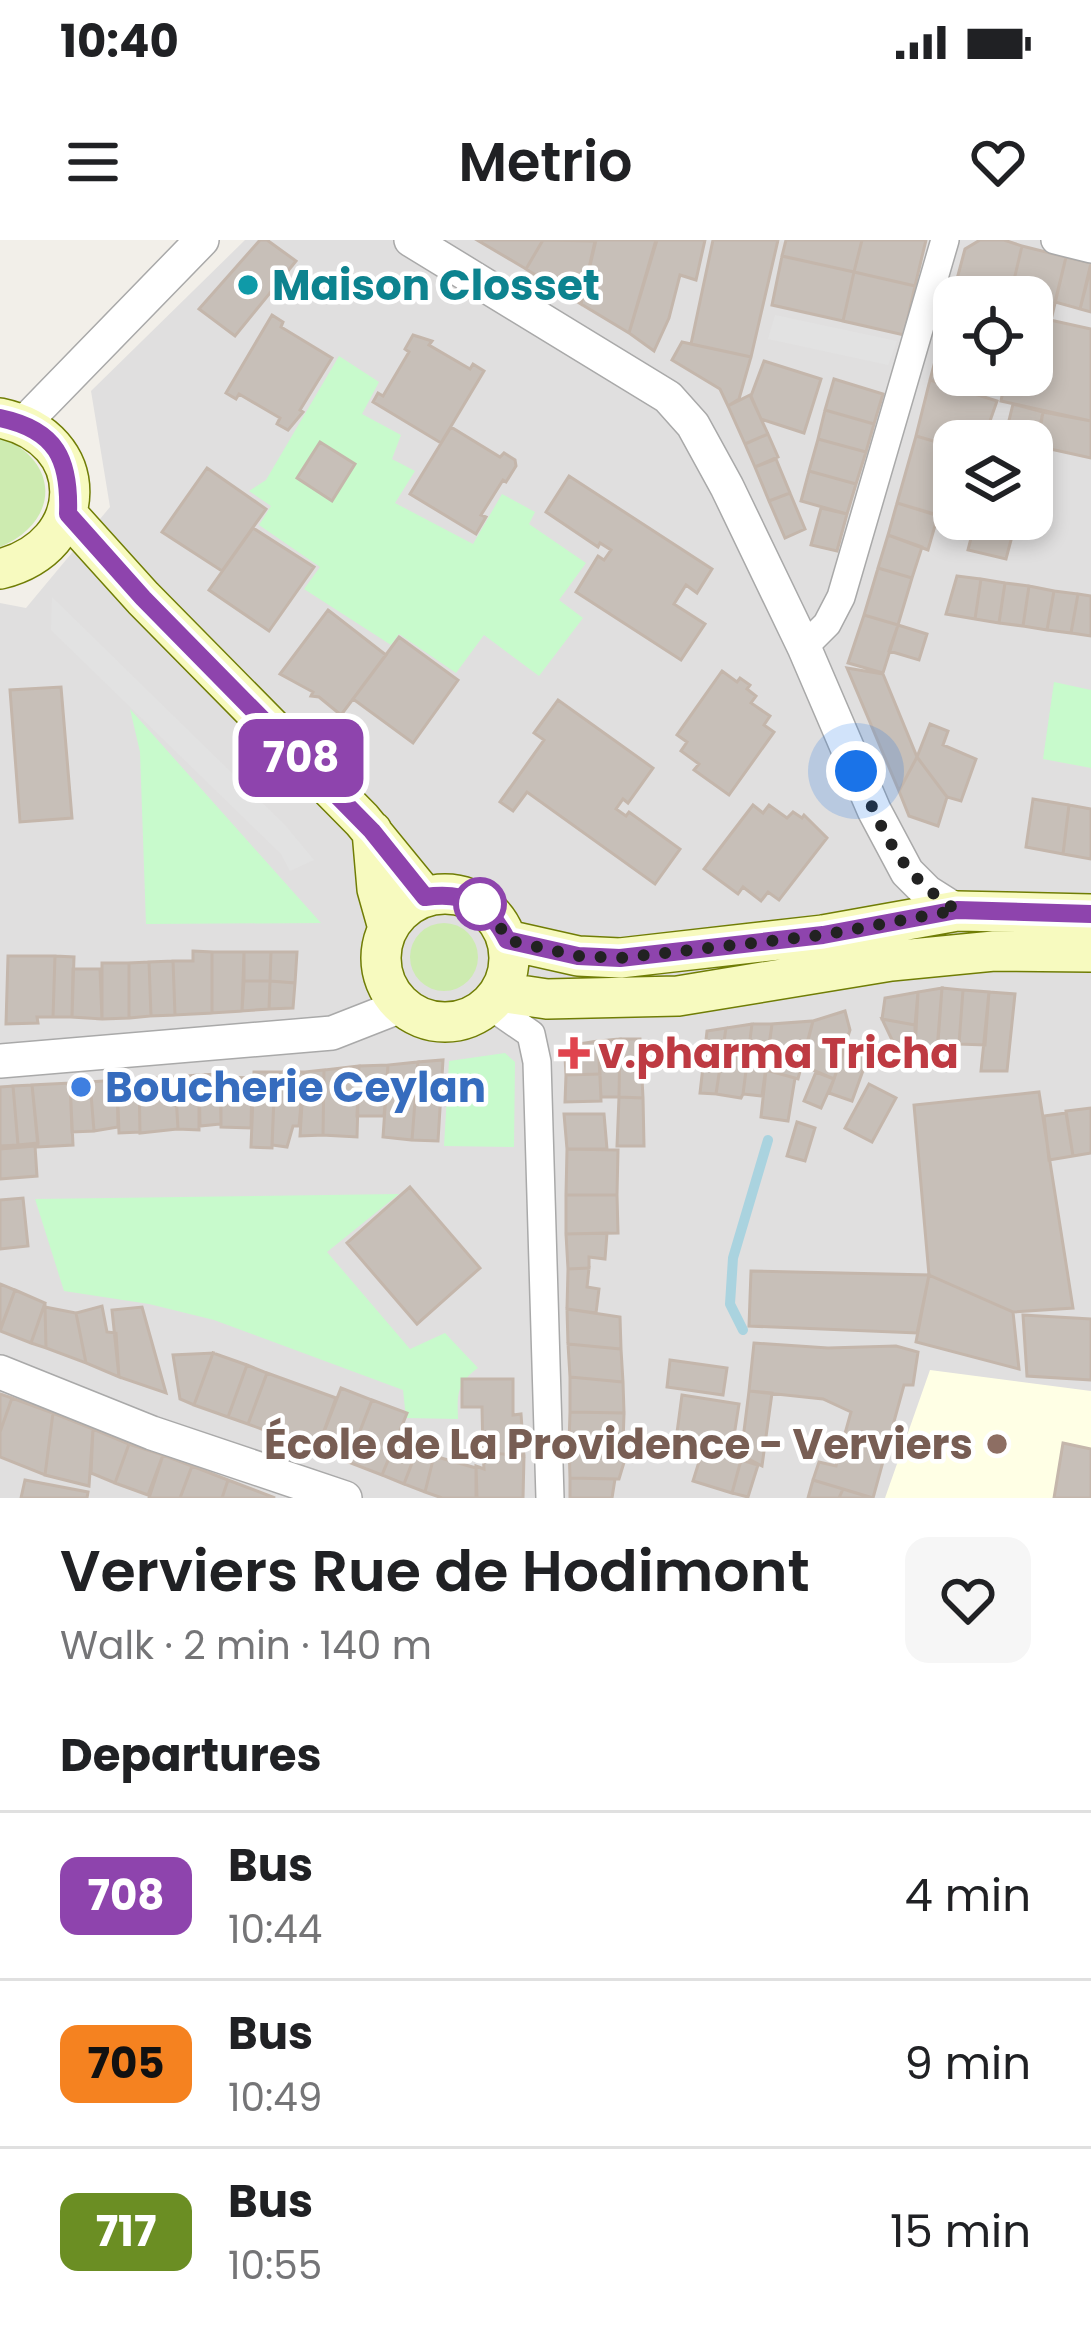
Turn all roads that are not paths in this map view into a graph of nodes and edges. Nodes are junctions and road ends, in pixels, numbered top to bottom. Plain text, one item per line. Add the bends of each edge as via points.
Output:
1 (202, 240) edge
2 (411, 240) edge
3 (946, 240) edge
4 (1055, 240) edge
5 (1091, 249) edge
6 (12, 420) edge
7 (68, 514) junction
8 (0, 569) edge
9 (804, 646) junction
10 (372, 831) junction
11 (425, 897) junction
12 (957, 910) junction
13 (1091, 914) edge
14 (388, 928) junction
15 (507, 940) junction
16 (1091, 952) edge
17 (495, 999) junction
18 (401, 1006) junction
19 (0, 1061) edge
20 (0, 1372) edge
21 (345, 1498) edge
22 (550, 1498) edge

1 - 6 street
2 - 9 street via 683,411
3 - 9 street via 841,597
4 - 5 street
6 - 7 main road via 45,436 62,457
7 - 8 main road via 40,554
7 - 10 main road
9 - 12 street via 907,872
10 - 11 main road
10 - 14 main road
11 - 14 main road
11 - 15 main road via 476,901
12 - 13 main road
12 - 15 main road via 620,958
14 - 18 main road via 382,970
15 - 17 main road via 510,958
16 - 17 main road via 891,961 678,996
17 - 18 main road via 446,1023
17 - 22 street via 531,1034 537,1062
18 - 19 street via 332,1033
20 - 21 street

